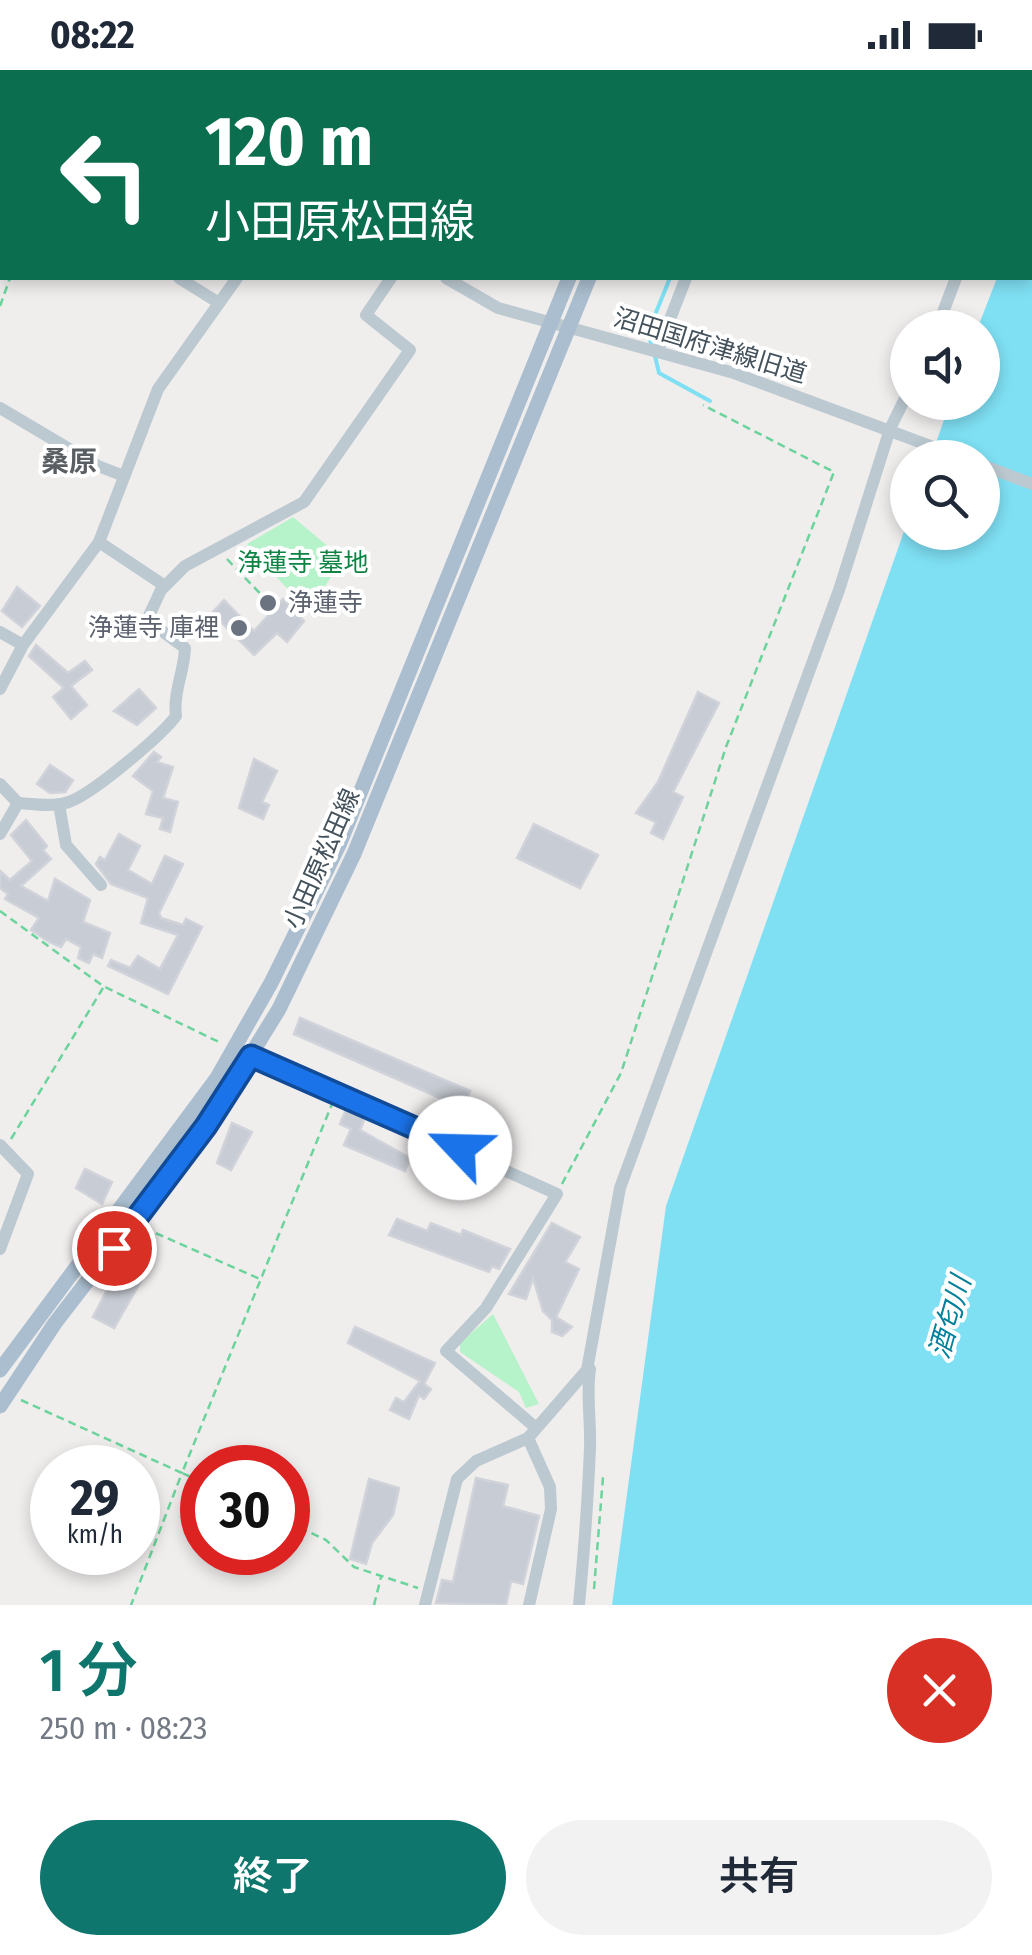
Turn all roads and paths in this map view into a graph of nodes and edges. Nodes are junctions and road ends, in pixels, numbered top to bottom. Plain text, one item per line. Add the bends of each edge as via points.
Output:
1 (9, 280) edge
2 (183, 280) edge
3 (236, 280) edge
4 (390, 280) edge
5 (449, 280) edge
6 (568, 280) edge
7 (589, 280) edge
8 (685, 280) edge
9 (955, 280) edge
10 (219, 303) junction
11 (0, 306) edge
12 (944, 310) edge
13 (551, 323) junction
14 (569, 329) junction
15 (658, 350) junction
16 (703, 406) dead end
17 (0, 408) edge
18 (894, 420) edge
19 (890, 429) junction
20 (919, 440) edge
21 (1000, 472) edge
22 (124, 476) junction
23 (1032, 484) edge
24 (99, 542) junction
25 (217, 549) junction
26 (165, 586) junction
27 (274, 608) dead end
28 (0, 632) edge
29 (23, 645) junction
30 (0, 689) edge
31 (0, 784) edge
32 (18, 803) junction
33 (59, 804) junction
34 (0, 834) edge
35 (101, 886) dead end
36 (0, 912) edge
37 (103, 986) junction
38 (235, 1049) junction
39 (251, 1056) junction
40 (335, 1093) junction
41 (3, 1147) edge
42 (557, 1194) junction
43 (133, 1224) junction
44 (0, 1249) edge
45 (261, 1280) junction
46 (591, 1358) junction
47 (0, 1370) edge
48 (2, 1396) edge
49 (531, 1432) junction
50 (193, 1445) edge
51 (180, 1472) edge
52 (180, 1478) edge
53 (310, 1532) edge
54 (381, 1576) junction
55 (427, 1598) edge
56 (131, 1605) edge
57 (374, 1605) edge
58 (529, 1605) edge
59 (579, 1605) edge

1 - 11 path
2 - 10 street
3 - 10 street
4 - 25 street via 366,315 410,350 304,502
5 - 13 street, 沼田国府津線旧道 via 498,308
6 - 13 main road, 小田原松田線
7 - 14 main road, 小田原松田線
8 - 15 street
9 - 12 street
10 - 22 street via 158,389
13 - 14 street, 沼田国府津線旧道
13 - 38 main road, 小田原松田線 via 340,845
14 - 15 street, 沼田国府津線旧道
14 - 39 main road, 小田原松田線 via 354,854
15 - 19 street, 沼田国府津線旧道
16 - 42 path via 834,472 726,747 622,1073
17 - 22 street
18 - 19 street
19 - 20 street, 沼田国府津線旧道
19 - 46 street via 826,626 620,1188
21 - 23 street
22 - 24 street
24 - 26 street
24 - 29 street
25 - 26 street
25 - 27 path
26 - 33 street via 148,620 185,648 176,716 158,740 88,794
28 - 29 street
29 - 30 street
31 - 32 street
32 - 33 street
32 - 34 street
33 - 35 street via 66,845
36 - 37 path
37 - 38 path
37 - 41 path
38 - 47 main road, 小田原松田線
39 - 40 street
39 - 43 main road, 小田原松田線
40 - 42 street
40 - 45 path
41 - 44 street via 28,1174
42 - 49 street via 486,1308 446,1351
43 - 45 path
43 - 48 main road, 小田原松田線
45 - 50 path
46 - 49 street via 577,1386
46 - 59 street
48 - 51 path
49 - 55 street via 476,1461 457,1480
49 - 58 street via 551,1510
52 - 56 path
53 - 54 path via 354,1568
54 - 55 path
54 - 57 path

